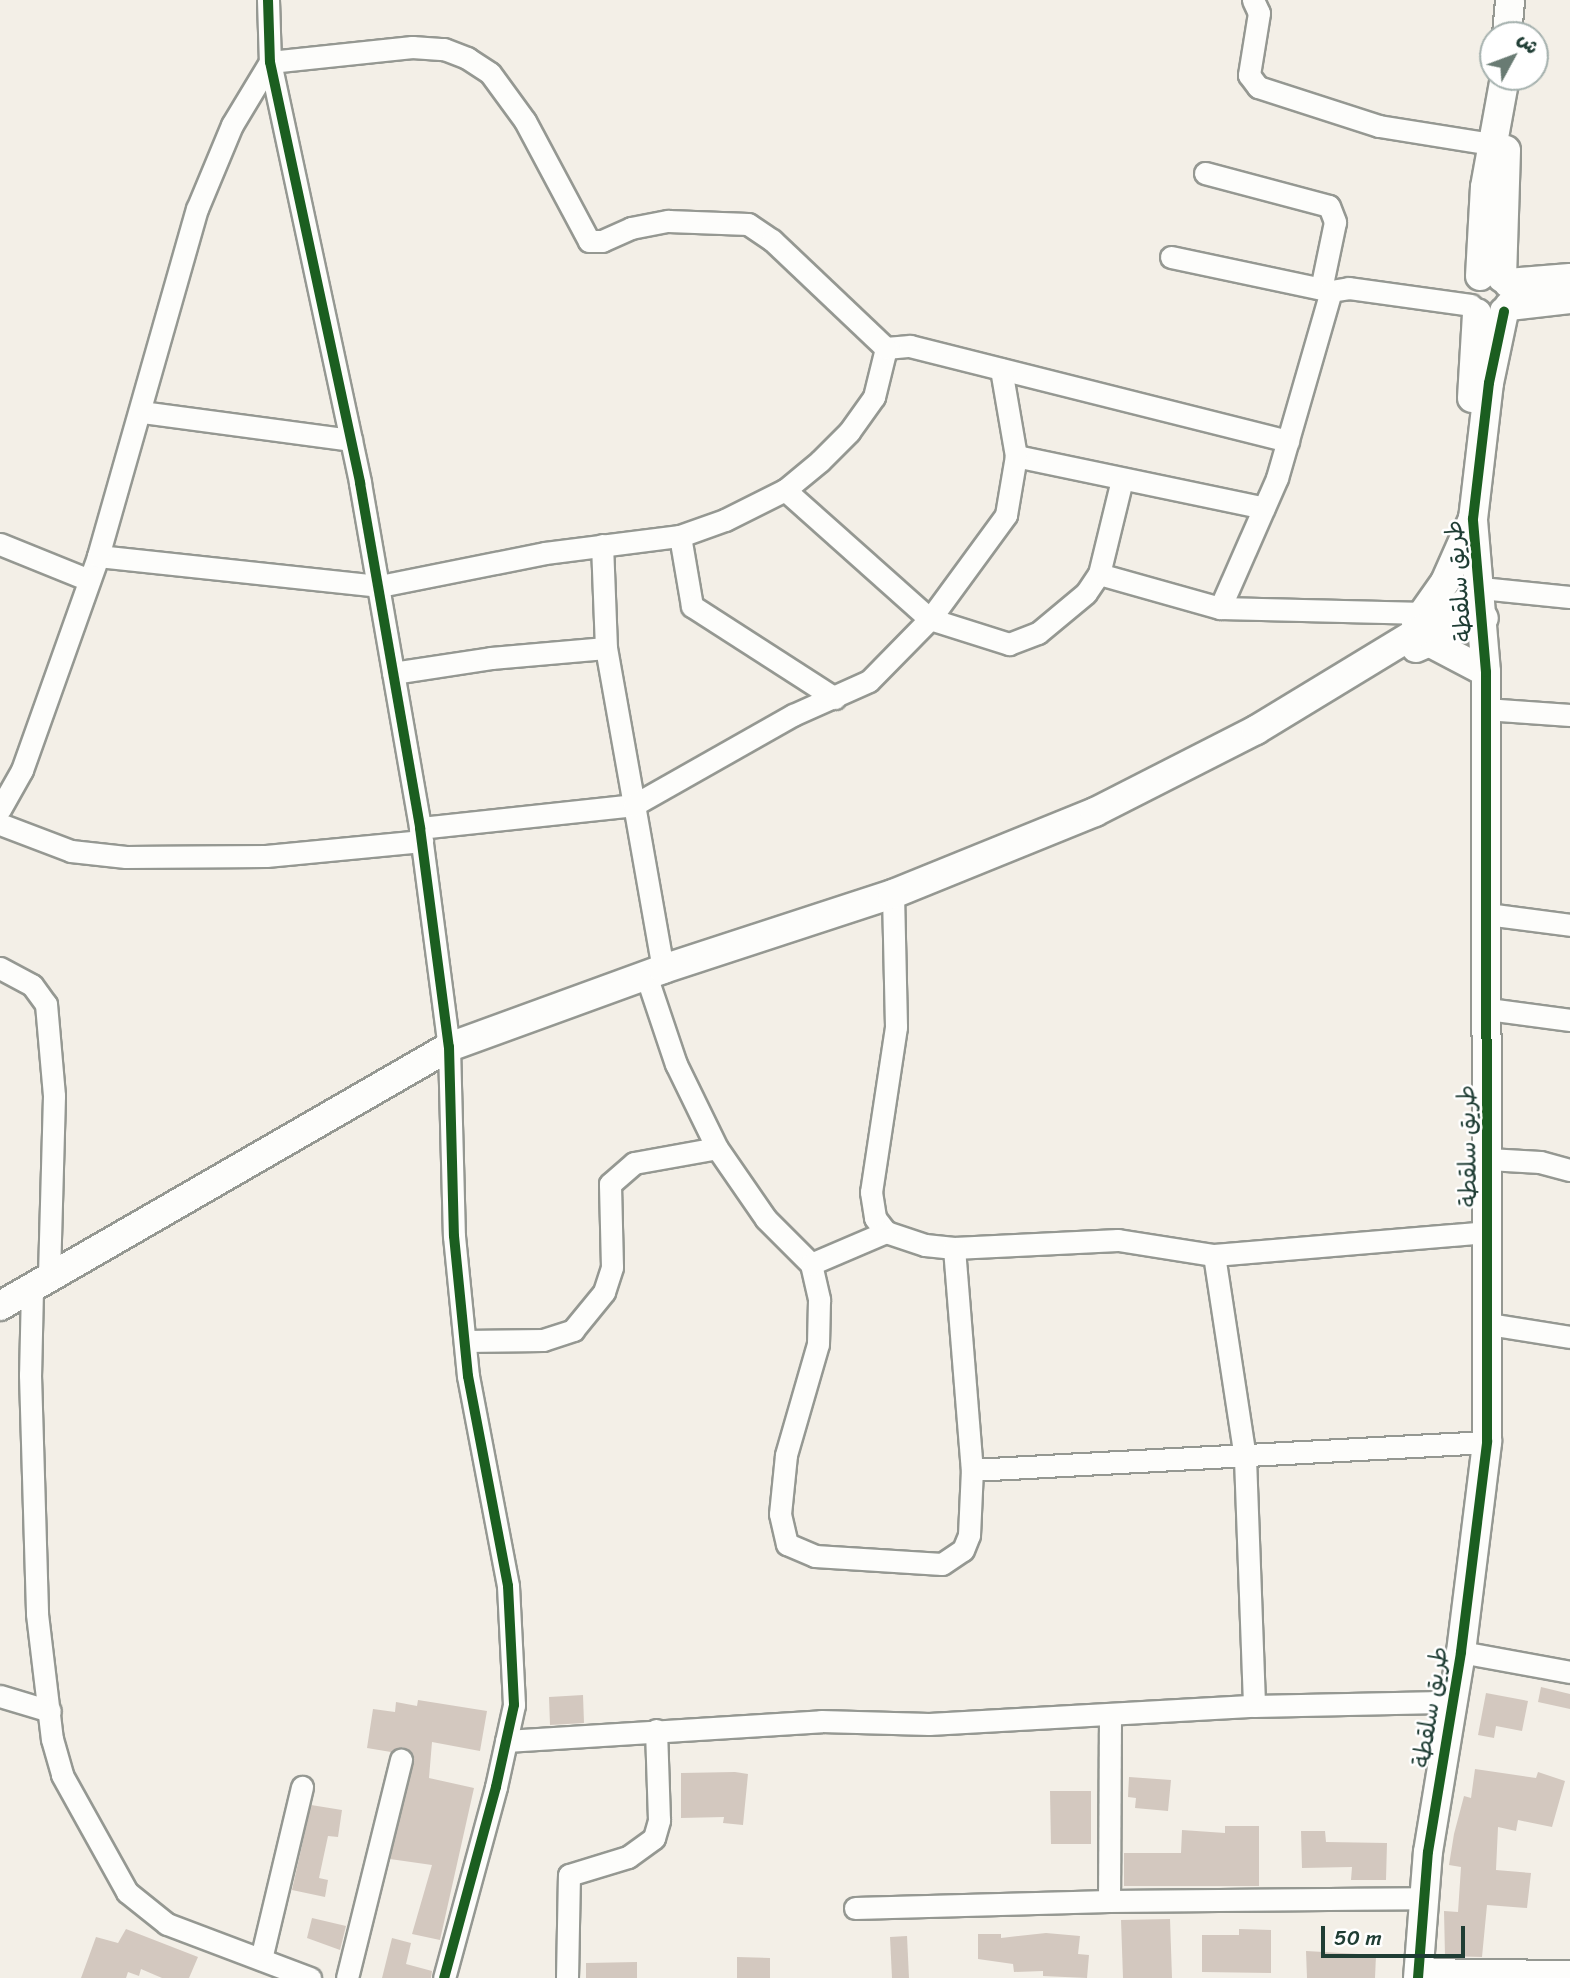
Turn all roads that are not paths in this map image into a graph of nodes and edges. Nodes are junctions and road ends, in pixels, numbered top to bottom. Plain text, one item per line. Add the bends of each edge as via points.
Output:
1 (268, 0) edge
2 (1253, 0) edge
3 (1510, 0) edge
4 (1508, 21) edge
5 (270, 62) junction
6 (1503, 91) edge
7 (1504, 91) edge
8 (1492, 144) junction
9 (1205, 173) dead end
10 (1171, 257) dead end
11 (1570, 278) edge
12 (1326, 290) junction
13 (1493, 296) junction
14 (1570, 299) edge
15 (886, 348) junction
16 (1001, 369) junction
17 (142, 412) junction
18 (351, 440) junction
19 (1288, 441) junction
20 (1016, 456) junction
21 (1122, 480) junction
22 (785, 490) junction
23 (1474, 507) junction
24 (1264, 508) junction
25 (680, 536) junction
26 (0, 544) edge
27 (603, 545) junction
28 (98, 556) junction
29 (1099, 574) junction
30 (89, 580) junction
31 (380, 586) junction
32 (1570, 597) edge
33 (1482, 599) junction
34 (1220, 608) junction
35 (1425, 613) junction
36 (930, 619) junction
37 (1429, 642) junction
38 (1396, 644) junction
39 (606, 648) junction
40 (1486, 671) junction
41 (393, 673) junction
42 (1352, 674) junction
43 (835, 698) junction
44 (1485, 709) junction
45 (1570, 715) edge
46 (634, 804) junction
47 (0, 809) edge
48 (0, 824) edge
49 (421, 834) junction
50 (893, 894) junction
51 (1487, 914) junction
52 (1570, 925) edge
53 (0, 968) edge
54 (655, 972) junction
55 (1488, 1009) junction
56 (1570, 1020) edge
57 (449, 1047) junction
58 (717, 1148) junction
59 (1488, 1158) junction
60 (1570, 1170) edge
61 (886, 1232) junction
62 (1489, 1232) junction
63 (954, 1248) junction
64 (1214, 1255) junction
65 (811, 1264) junction
66 (41, 1285) junction
67 (0, 1306) edge
68 (1489, 1324) junction
69 (1570, 1337) edge
70 (464, 1341) junction
71 (1488, 1442) junction
72 (1245, 1458) junction
73 (972, 1470) junction
74 (1461, 1653) junction
75 (1570, 1672) edge
76 (0, 1696) edge
77 (1453, 1702) junction
78 (1254, 1706) junction
79 (50, 1711) junction
80 (1110, 1714) junction
81 (656, 1730) junction
82 (506, 1741) junction
83 (401, 1760) dead end
84 (302, 1787) dead end
85 (1423, 1898) junction
86 (1109, 1902) junction
87 (855, 1908) dead end
88 (261, 1959) junction
89 (1570, 1972) edge
90 (1418, 1973) edge
91 (310, 1978) edge
92 (347, 1978) edge
93 (444, 1978) edge
94 (567, 1978) edge

1 - 5 street
2 - 8 street via 1259,13 1249,75 1258,87 1379,126
3 - 4 street
5 - 15 street via 412,47 444,49 467,58 490,73 525,121 589,240 602,241 631,228 668,221 748,223
5 - 17 street via 232,125 197,208
5 - 18 street
6 - 8 street, طريق سلقطة
7 - 13 street, طريق سلقطة
8 - 13 street, طريق سلقطة via 1479,238
9 - 12 street via 1329,206 1335,222
10 - 12 street
11 - 13 street
12 - 13 street
12 - 19 street
13 - 14 street
13 - 23 street, طريق سلقطة via 1472,403
15 - 16 street via 910,346
15 - 22 street via 874,397 855,423
16 - 19 street
16 - 20 street
17 - 18 street
17 - 28 street
18 - 31 street
19 - 24 street
20 - 21 street
20 - 36 street via 1006,515
21 - 24 street
21 - 29 street
22 - 25 street
22 - 36 street
23 - 33 street, طريق سلقطة
23 - 35 street via 1446,582
24 - 34 street
25 - 27 street
25 - 43 street via 692,606
26 - 30 street
27 - 31 street
27 - 39 street
28 - 30 street
28 - 31 street
29 - 34 street
29 - 36 street via 1064,612 1023,641 992,641
30 - 47 street via 22,770
31 - 41 street
32 - 33 street
33 - 37 street
33 - 38 street
33 - 40 street, طريق سلقطة
34 - 35 street
35 - 38 street
36 - 43 street via 869,681
37 - 40 street
37 - 42 street
38 - 42 street
39 - 41 street
39 - 46 street
40 - 44 street, طريق سلقطة
41 - 49 street
42 - 50 street via 1188,767 1095,812
43 - 46 street via 793,715
44 - 45 street
44 - 51 street, طريق سلقطة
46 - 49 street
46 - 54 street
48 - 49 street via 71,851 126,857 266,856
49 - 57 street
50 - 54 street
50 - 61 street via 896,1027 871,1192 875,1217
51 - 52 street
51 - 55 street, طريق سلقطة
53 - 66 street via 32,985 46,1004 54,1096
54 - 57 street
54 - 58 street via 676,1064
55 - 56 street
55 - 59 street, طريق سلقطة
57 - 66 street
57 - 70 street via 454,1236
58 - 65 street via 766,1219
58 - 70 street via 634,1163 610,1184 612,1267 604,1292 573,1330 543,1340
59 - 60 street
59 - 62 street, طريق سلقطة
61 - 63 street via 925,1245
61 - 65 street
62 - 64 street
62 - 68 street, طريق سلقطة
63 - 64 street via 1118,1240
63 - 73 street
64 - 72 street
65 - 73 street via 819,1300 818,1344 786,1455 780,1514 786,1544 816,1556 942,1563 963,1550 969,1535
66 - 67 street
66 - 79 street via 30,1376 37,1614
68 - 69 street
68 - 71 street, طريق سلقطة
70 - 82 street via 508,1586 514,1705
71 - 72 street
71 - 74 street, طريق سلقطة
72 - 73 street
72 - 78 street
74 - 75 street
74 - 77 street, طريق سلقطة
76 - 79 street
77 - 78 street
77 - 85 street, طريق سلقطة
78 - 80 street
79 - 88 street via 62,1775 127,1892 167,1924
80 - 81 street
80 - 86 street
81 - 82 street
81 - 94 street via 659,1820 654,1838 628,1857 569,1875
82 - 93 street
83 - 92 street
84 - 88 street
85 - 86 street
85 - 90 street, طريق سلقطة
86 - 87 street
88 - 91 street
89 - 90 street via 1534,1967

